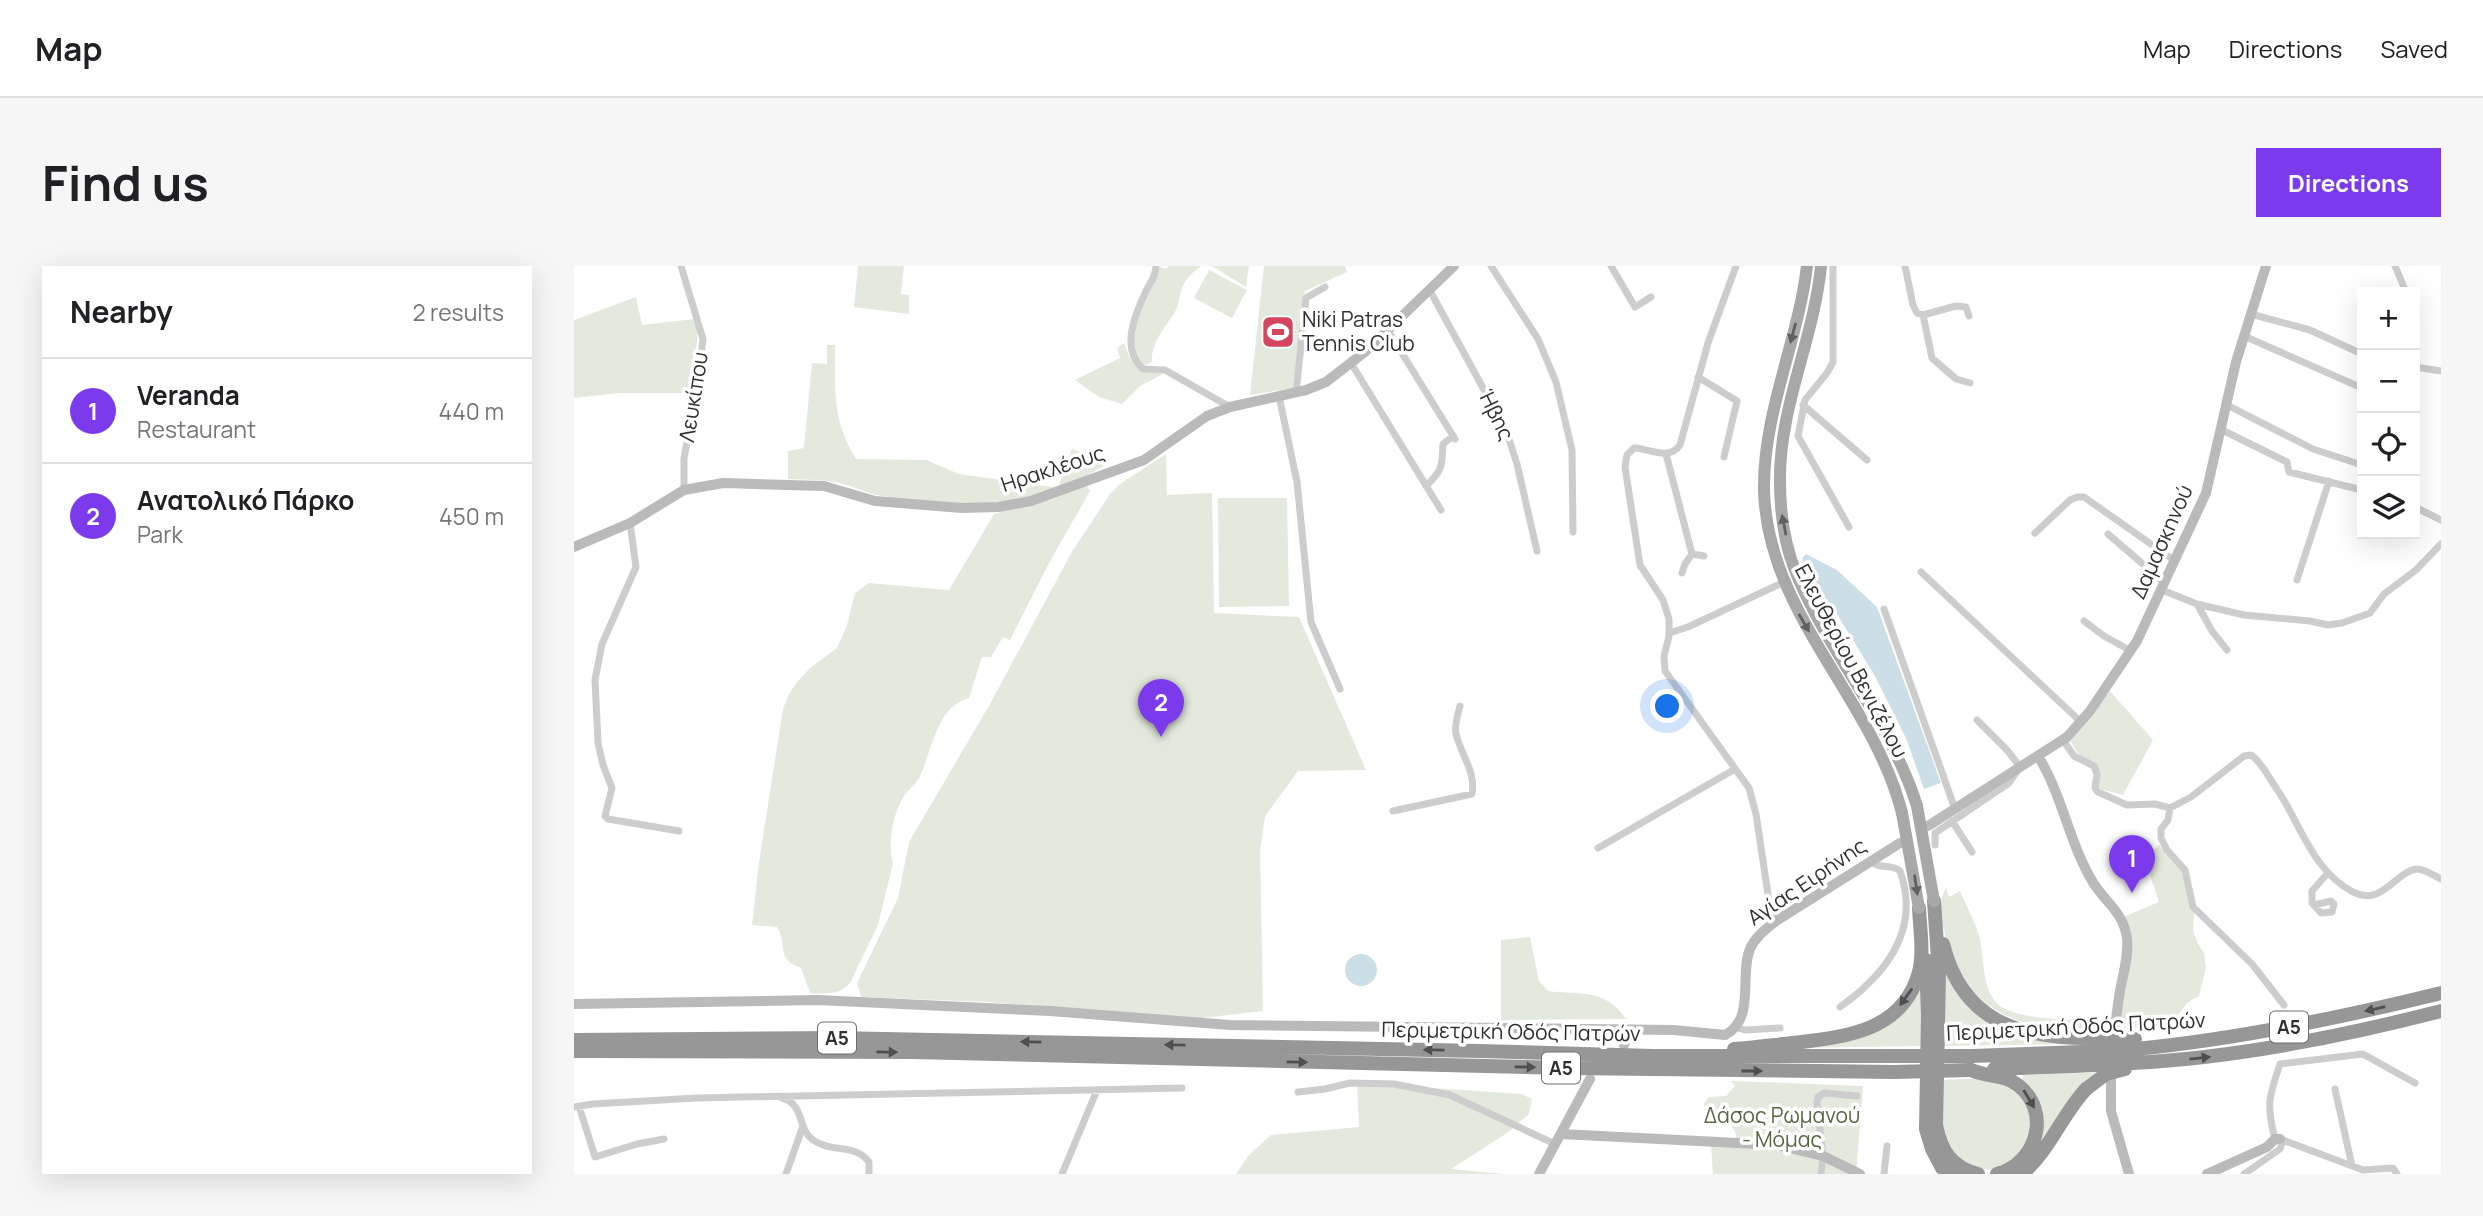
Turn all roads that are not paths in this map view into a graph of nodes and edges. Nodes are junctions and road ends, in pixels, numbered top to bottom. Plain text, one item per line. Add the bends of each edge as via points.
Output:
1 (681, 266) edge
2 (1156, 266) edge
3 (1454, 266) edge
4 (1491, 266) edge
5 (1611, 266) edge
6 (1736, 266) edge
7 (1807, 266) edge
8 (1821, 266) edge
9 (1833, 266) edge
10 (1905, 266) edge
11 (2266, 266) edge
12 (2395, 266) edge
13 (1325, 287) dead end
14 (2404, 287) edge
15 (1429, 289) junction
16 (1651, 297) dead end
17 (2251, 314) junction
18 (1923, 315) junction
19 (1969, 316) dead end
20 (1387, 329) junction
21 (2244, 336) junction
22 (2357, 352) edge
23 (1351, 363) junction
24 (2420, 368) edge
25 (2441, 371) edge
26 (1698, 377) junction
27 (1970, 383) dead end
28 (2357, 386) edge
29 (1296, 393) junction
30 (1279, 396) junction
31 (2225, 404) junction
32 (1803, 405) junction
33 (1230, 407) junction
34 (2220, 429) junction
35 (1666, 454) junction
36 (1724, 457) dead end
37 (1867, 460) dead end
38 (2357, 462) edge
39 (2329, 481) junction
40 (1426, 486) junction
41 (2357, 489) edge
42 (684, 491) junction
43 (1441, 510) dead end
44 (2420, 510) edge
45 (2441, 520) edge
46 (630, 523) junction
47 (1849, 527) dead end
48 (1573, 532) dead end
49 (2035, 533) dead end
50 (2108, 534) dead end
51 (2441, 544) edge
52 (574, 547) edge
53 (1537, 551) dead end
54 (1692, 554) junction
55 (1704, 556) dead end
56 (2175, 561) junction
57 (1921, 572) dead end
58 (1682, 573) dead end
59 (2297, 580) dead end
60 (1784, 582) junction
61 (2163, 587) junction
62 (2197, 604) junction
63 (1884, 609) dead end
64 (2084, 621) dead end
65 (1669, 633) junction
66 (2227, 650) dead end
67 (2131, 651) junction
68 (1340, 689) dead end
69 (1460, 706) dead end
70 (1977, 720) dead end
71 (2081, 722) junction
72 (2063, 740) junction
73 (2038, 756) junction
74 (2020, 767) junction
75 (1735, 769) junction
76 (2170, 808) junction
77 (1955, 809) junction
78 (1393, 811) dead end
79 (1952, 821) junction
80 (1928, 826) dead end
81 (679, 831) dead end
82 (1900, 843) dead end
83 (1935, 845) dead end
84 (1598, 848) dead end
85 (1972, 852) dead end
86 (1871, 861) junction
87 (2327, 874) junction
88 (2441, 879) edge
89 (1934, 901) junction
90 (2314, 905) dead end
91 (1919, 908) junction
92 (1776, 921) junction
93 (2441, 993) edge
94 (574, 1004) edge
95 (2284, 1005) dead end
96 (1840, 1007) dead end
97 (2441, 1012) edge
98 (1735, 1027) junction
99 (1780, 1028) dead end
100 (1631, 1030) junction
101 (574, 1040) edge
102 (1624, 1045) dead end
103 (2086, 1045) junction
104 (574, 1051) edge
105 (1480, 1051) junction
106 (2133, 1055) junction
107 (1972, 1063) junction
108 (1590, 1079) dead end
109 (2415, 1083) dead end
110 (1182, 1088) dead end
111 (2335, 1089) dead end
112 (1097, 1090) junction
113 (1298, 1092) dead end
114 (1857, 1096) dead end
115 (776, 1097) junction
116 (576, 1107) edge
117 (803, 1125) junction
118 (664, 1139) dead end
119 (1558, 1139) junction
120 (2279, 1139) junction
121 (1886, 1146) dead end
122 (1823, 1156) junction
123 (2352, 1166) junction
124 (786, 1174) edge
125 (869, 1174) edge
126 (1062, 1174) edge
127 (1539, 1174) edge
128 (1821, 1174) edge
129 (1859, 1174) edge
130 (1884, 1174) edge
131 (1952, 1174) edge
132 (1978, 1174) edge
133 (1997, 1174) edge
134 (2022, 1174) edge
135 (2129, 1174) edge
136 (2207, 1174) edge
137 (2244, 1174) edge
138 (2397, 1174) edge

1 - 42 street, Λευκίπου via 704,335 684,458
2 - 33 street via 1133,328 1130,344 1134,359 1143,369 1164,370
3 - 15 street, Ηρακλέους
4 - 48 street via 1538,339 1556,382 1572,450
5 - 16 street via 1635,307
6 - 26 street
7 -> 60 main road, Ελευθερίου Βενιζέλου via 1765,452 1766,517
89 -> 8 main road, Ελευθερίου Βενιζέλου, bridge via 1917,806 1907,778 1886,732 1813,609 1796,572 1781,513 1782,444
9 - 32 street via 1833,362
10 - 18 street via 1914,309
11 - 17 street, Δαμασκηνού
12 - 14 street
13 - 29 street via 1306,298
15 - 20 street, Ηρακλέους
15 - 53 street, Ήβης via 1506,430
17 - 21 street, Δαμασκηνού
17 - 22 street via 2310,330
18 - 19 street via 1959,305 1966,307
18 - 27 street via 1932,358 1956,379
20 - 23 street, Ηρακλέους
20 - 40 street via 1454,438 1443,444 1442,467
21 - 28 street
21 - 31 street, Δαμασκηνού
23 - 29 street, Ηρακλέους via 1326,382
23 - 40 street
24 - 25 street
26 - 35 street via 1681,445
26 - 36 street via 1737,401
29 - 30 street, Ηρακλέους
30 - 33 street, Ηρακλέους
30 - 68 street via 1297,482 1311,622
31 - 34 street, Δαμασκηνού
31 - 38 street via 2314,449
32 - 37 street
32 - 47 street via 1798,438
33 - 42 street, Ηρακλέους via 1207,416 1144,460 1014,505 962,508 885,502 824,486 736,483
34 - 39 street via 2287,462 2290,472
34 - 56 street, Δαμασκηνού via 2206,492
35 - 54 street
35 - 65 street via 1634,448 1625,463 1639,559 1665,604
39 - 41 street
39 - 59 street
40 - 43 street
42 - 46 street, Ηρακλέους
44 - 45 street
46 - 52 street, Ηρακλέους
46 - 81 street via 636,567 605,637 595,676 598,743 612,788 605,816
49 - 56 street via 2070,500 2084,497
50 - 61 street
51 - 62 street via 2380,598 2370,613 2342,623 2244,615
54 - 55 street
54 - 58 street
56 - 61 street, Δαμασκηνού
57 - 71 street
60 - 65 street
60 -> 91 main road, Ελευθερίου Βενιζέλου, bridge via 1887,768 1902,813
61 - 62 street
61 - 67 street, Δαμασκηνού
62 - 66 street
63 - 77 street
64 - 67 street
65 - 75 street via 1664,661 1668,676
67 - 71 street, Δαμασκηνού
69 - 78 street via 1455,732 1470,769 1472,794
70 - 74 street
71 - 72 street, Δαμασκηνού
72 - 73 street, Δαμασκηνού
72 - 76 street via 2074,756 2094,766 2098,792 2127,805
73 - 74 street
73 - 135 street via 2088,871 2124,928 2127,947 2109,1097
74 - 77 street
74 - 79 street via 2008,783
75 - 84 street
75 - 92 street via 1754,802
76 - 87 street via 2251,755
76 - 95 street via 2161,838 2185,870 2193,907 2257,969
77 - 80 street
79 - 83 street via 1935,833
79 - 85 street
82 - 86 street, Αγίας Ειρήνης
86 - 92 street, Αγίας Ειρήνης
86 - 96 street via 1900,871 1905,922 1886,965 1862,992
87 - 88 street via 2362,895 2382,892 2415,869
87 - 90 street via 2312,891
89 - 103 highway via 1950,966 1979,1007 2028,1034
89 - 132 highway via 1939,973 1938,1138 1947,1156
91 -> 105 highway via 1921,957 1913,987 1891,1015 1865,1031 1838,1038 1711,1050
91 - 131 highway via 1927,972 1926,1129 1942,1168
92 - 98 street, Αγίας Ειρήνης via 1750,948 1744,1009
93 -> 106 highway, Περιμετρική Οδός Πατρών / Α5
94 - 100 street via 829,1001 1089,1013 1230,1026
106 -> 97 highway, Περιμετρική Οδός Πατρών / Α5 via 2161,1062 2227,1055 2336,1037
98 - 99 street
98 - 100 street via 1725,1035
100 - 102 street
105 -> 101 highway, Περιμετρική Οδός Πατρών / Α5 via 835,1038
103 - 106 highway, Περιμετρική Οδός Πατρών / Α5, bridge
103 - 107 highway, Περιμετρική Οδός Πατρών / Α5
104 -> 107 highway, Περιμετρική Οδός Πατρών / Α5, bridge via 912,1052 1894,1072
105 - 107 highway, Περιμετρική Οδός Πατρών / Α5, bridge via 1894,1056
106 - 107 highway, Περιμετρική Οδός Πατρών / Α5, bridge via 2073,1066
106 - 134 highway, bridge via 2086,1089
107 -> 133 highway via 2015,1083 2031,1100 2037,1115 2037,1136 2028,1153 2015,1167
108 - 119 street
109 - 120 street via 2363,1054 2280,1063 2268,1098 2269,1119
110 - 112 street
111 - 123 street
112 - 115 street
112 - 126 street
113 - 119 street via 1350,1083 1394,1084 1450,1095
114 - 122 street via 1824,1093 1818,1097
115 - 116 street
115 - 117 street via 793,1104
116 - 118 street via 595,1157
117 - 124 street
117 - 125 street via 817,1143 854,1150 865,1157
119 - 122 street via 1777,1144
119 - 127 street
120 - 123 street
120 - 136 street
120 - 137 street via 2280,1149
121 - 130 street
122 - 128 street
122 - 129 street
123 - 138 street via 2393,1168

